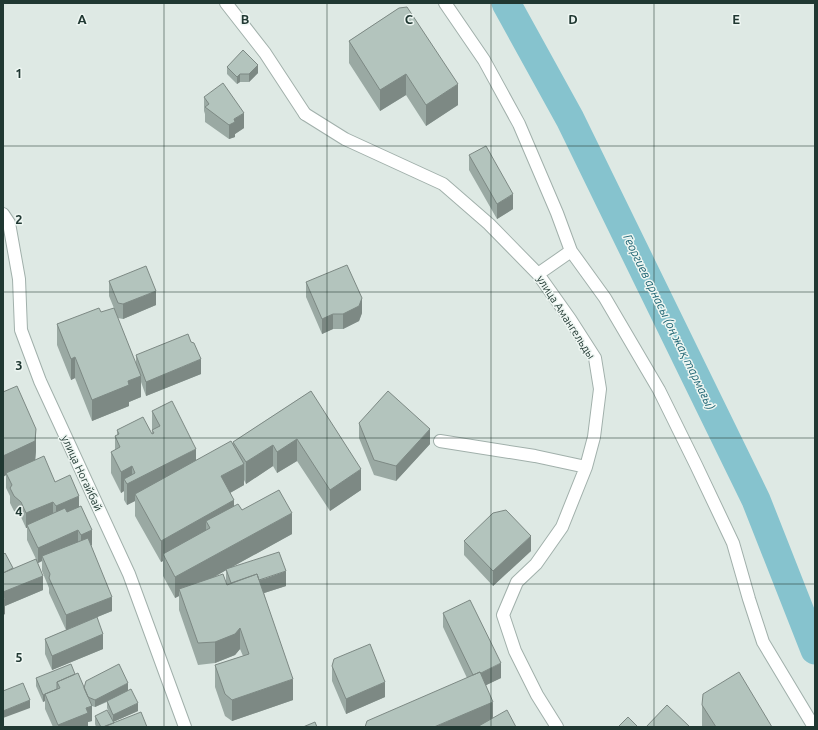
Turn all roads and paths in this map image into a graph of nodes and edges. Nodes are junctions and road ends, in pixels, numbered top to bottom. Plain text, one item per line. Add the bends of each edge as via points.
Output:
1 (226, 3) edge
2 (445, 3) edge
3 (3, 214) edge
4 (571, 251) junction
5 (538, 274) junction
6 (440, 441) dead end
7 (586, 467) junction
8 (185, 727) edge
9 (557, 727) edge
10 (814, 727) edge

1 - 5 street, улица Амангельды via 265,53 305,114 345,140 443,184 489,224
2 - 4 street via 484,60 519,124
3 - 8 street, улица Ногайбай via 8,223 19,280 21,330 40,381 129,574
4 - 5 street
4 - 10 street via 605,298 659,390 733,543 763,642
5 - 7 street, улица Амангельды via 595,358 600,389 594,437
6 - 7 street
7 - 9 street, улица Амангельды via 562,527 536,564 517,582 503,615 515,651

